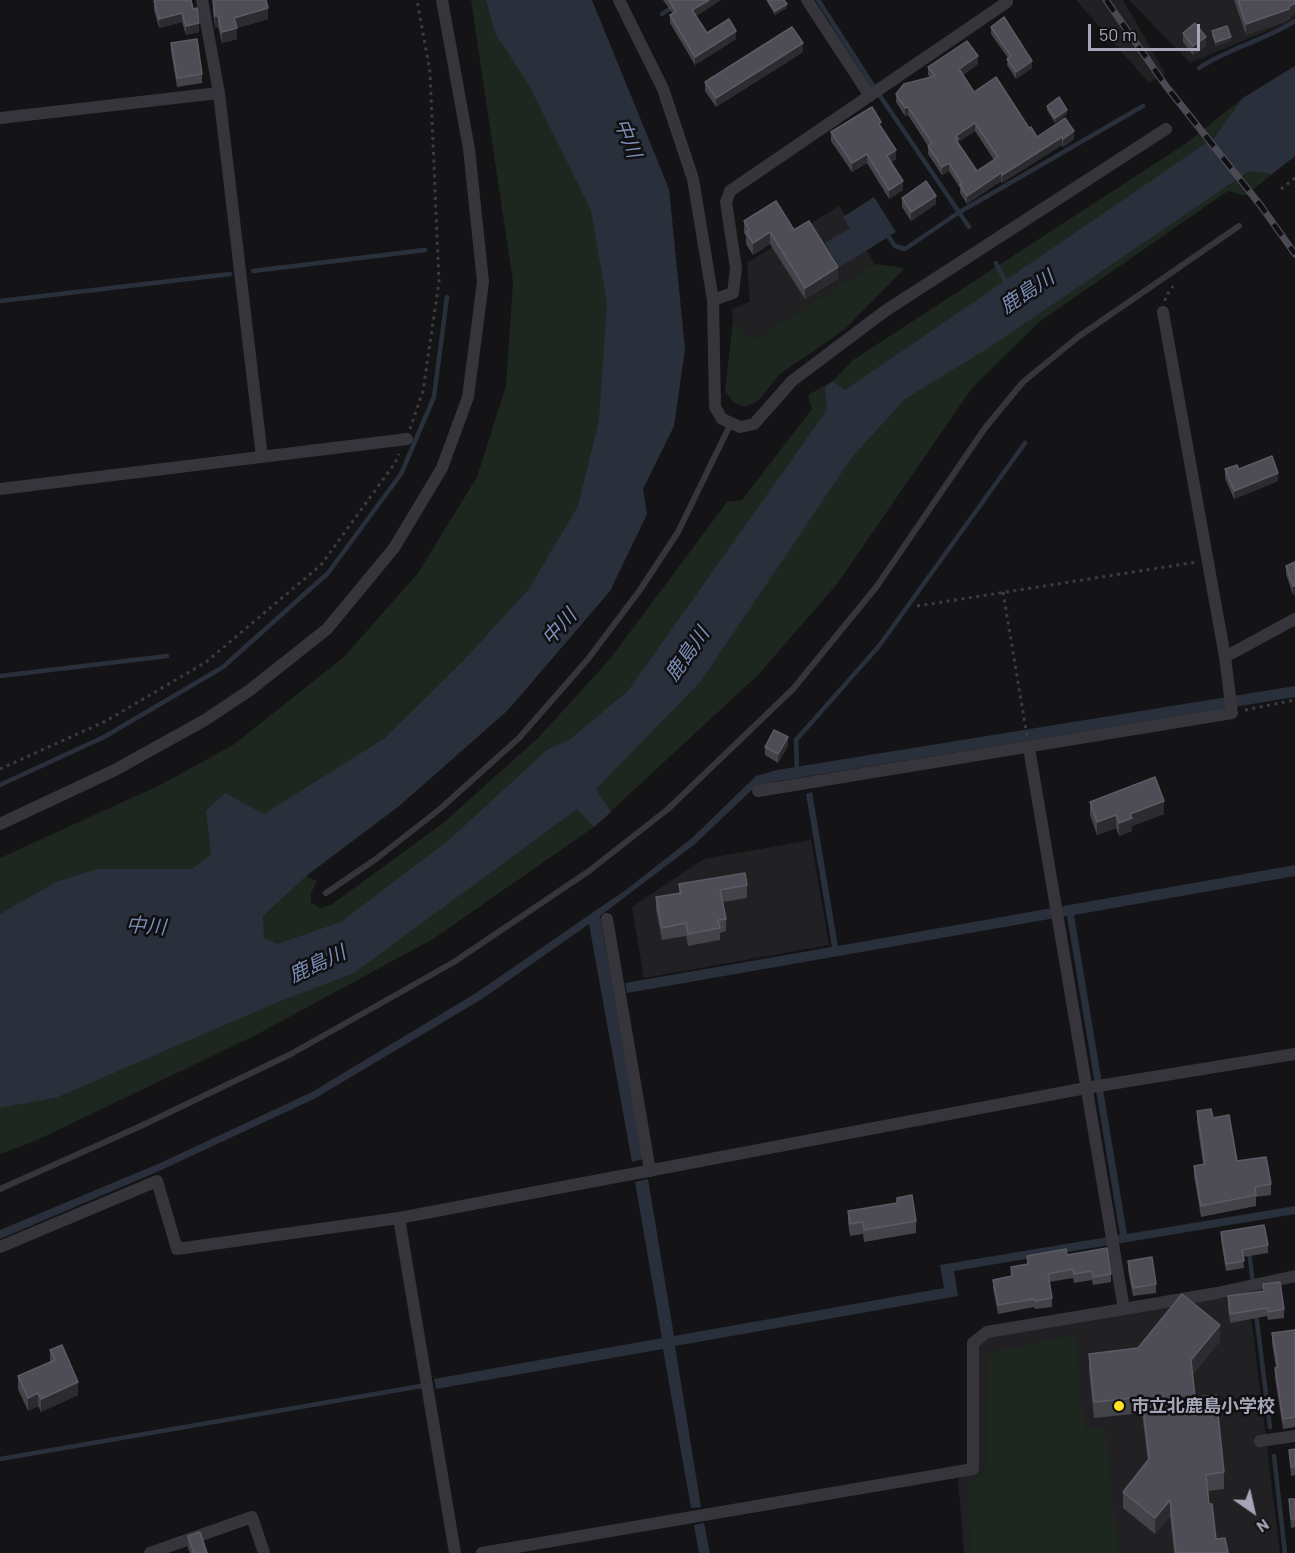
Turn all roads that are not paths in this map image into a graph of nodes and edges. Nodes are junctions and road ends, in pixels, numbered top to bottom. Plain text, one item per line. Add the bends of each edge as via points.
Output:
1 (202, 0) edge
2 (442, 0) edge
3 (619, 0) edge
4 (807, 0) edge
5 (1007, 2) dead end
6 (219, 93) junction
7 (870, 96) junction
8 (0, 118) edge
9 (1166, 129) dead end
10 (1239, 226) dead end
11 (713, 300) junction
12 (1164, 312) dead end
13 (731, 423) junction
14 (407, 439) dead end
15 (262, 457) junction
16 (0, 489) edge
17 (1295, 619) edge
18 (1225, 657) junction
19 (1029, 748) junction
20 (758, 791) dead end
21 (0, 824) edge
22 (326, 893) dead end
23 (607, 919) dead end
24 (1295, 1054) edge
25 (1086, 1089) junction
26 (650, 1171) junction
27 (0, 1189) edge
28 (399, 1218) junction
29 (0, 1247) edge
30 (1295, 1276) edge
31 (1124, 1309) junction
32 (1295, 1436) edge
33 (1260, 1441) dead end
34 (150, 1553) edge
35 (264, 1553) edge
36 (455, 1553) edge
37 (482, 1553) edge

1 - 6 street
2 - 21 street via 469,149 483,282 468,397 442,468 394,548 327,629 205,720 115,770
3 - 11 street via 663,89 693,179
4 - 7 street
5 - 7 street
6 - 8 street
6 - 15 street
7 - 11 street via 730,191 726,202 736,268 733,293
9 - 13 street via 885,311 792,381 754,424 740,428
10 - 27 lane via 1078,337 1023,382 985,428 877,586 792,689 668,808 589,871 454,962 291,1054
11 - 13 street via 715,407 722,419
12 - 18 street
13 - 22 lane via 678,531 588,659 519,738 440,809
14 - 15 street
15 - 16 street
17 - 18 street
18 - 19 street via 1232,712
19 - 20 street
19 - 25 street
23 - 26 street
24 - 25 street
25 - 26 street
25 - 31 street
26 - 28 street
28 - 29 street via 177,1249 157,1181
28 - 36 street
30 - 31 street
31 - 37 street via 987,1332 973,1343 973,1469
32 - 33 street
34 - 35 street via 252,1517

